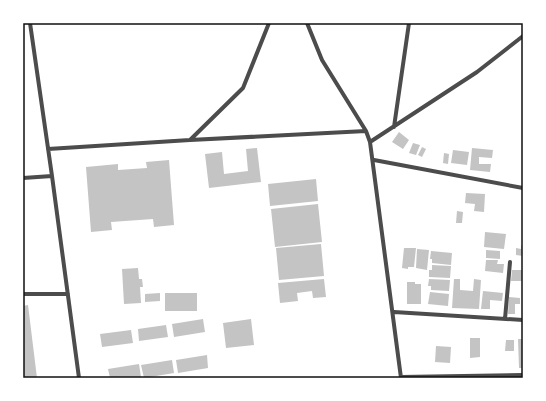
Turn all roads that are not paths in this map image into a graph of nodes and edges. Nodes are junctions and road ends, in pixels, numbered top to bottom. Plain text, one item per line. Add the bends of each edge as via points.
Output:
1 (30, 23) edge
2 (269, 23) edge
3 (307, 23) edge
4 (409, 23) edge
5 (523, 36) edge
6 (394, 127) junction
7 (366, 131) junction
8 (190, 140) junction
9 (370, 142) junction
10 (48, 149) junction
11 (374, 160) junction
12 (52, 176) junction
13 (23, 178) edge
14 (523, 188) edge
15 (510, 262) dead end
16 (23, 294) edge
17 (68, 294) junction
18 (394, 312) junction
19 (505, 319) junction
20 (523, 320) edge
21 (523, 375) edge
22 (401, 377) edge
23 (79, 378) edge

1 - 10 street
2 - 8 street via 243,88
3 - 7 street via 322,60
4 - 6 street
5 - 6 street via 477,72
6 - 9 street
7 - 8 street
7 - 9 street
8 - 10 street
9 - 11 street
10 - 12 street
11 - 14 street
11 - 18 street
12 - 13 street
12 - 17 street
15 - 19 street
16 - 17 street
17 - 23 street
18 - 19 street
18 - 22 street
19 - 20 street
21 - 22 street

